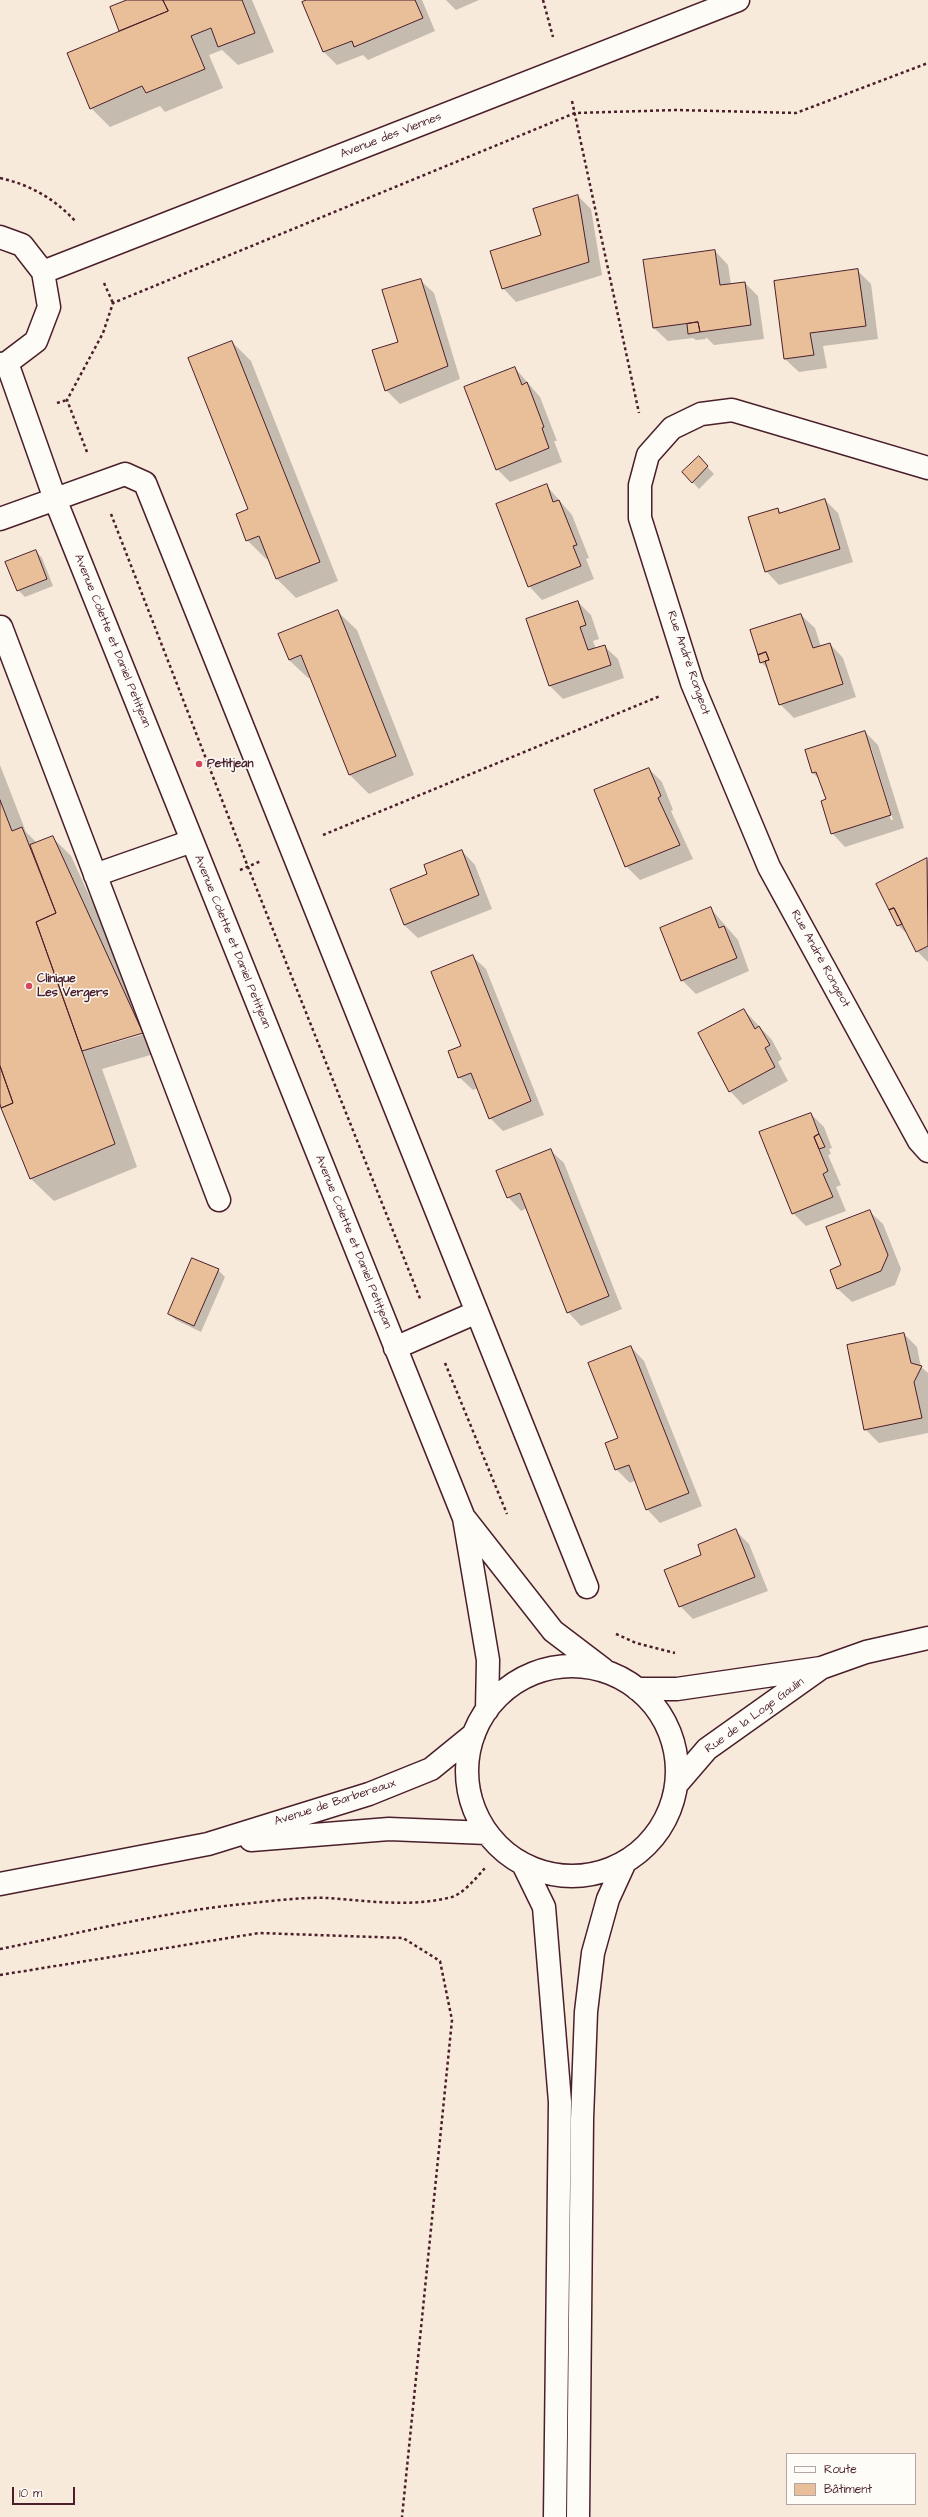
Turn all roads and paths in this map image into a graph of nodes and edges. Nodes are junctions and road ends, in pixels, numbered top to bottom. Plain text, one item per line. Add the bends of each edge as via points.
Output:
1 (738, 0) edge
2 (928, 63) edge
3 (562, 69) junction
4 (575, 113) junction
5 (0, 237) edge
6 (43, 272) junction
7 (4, 363) edge
8 (648, 455) junction
9 (928, 468) edge
10 (100, 483) junction
11 (55, 499) junction
12 (0, 519) edge
13 (0, 627) edge
14 (692, 683) junction
15 (192, 841) junction
16 (292, 848) junction
17 (248, 867) junction
18 (95, 875) junction
19 (208, 883) junction
20 (928, 1151) edge
21 (219, 1200) dead end
22 (477, 1312) junction
23 (433, 1331) junction
24 (396, 1348) junction
25 (507, 1516) dead end
26 (464, 1518) junction
27 (587, 1587) dead end
28 (928, 1638) edge
29 (821, 1668) junction
30 (605, 1671) junction
31 (637, 1689) junction
32 (487, 1710) junction
33 (474, 1734) junction
34 (676, 1785) junction
35 (487, 1833) junction
36 (208, 1844) junction
37 (503, 1850) junction
38 (625, 1862) junction
39 (523, 1864) junction
40 (0, 1884) edge
41 (0, 1949) edge
42 (0, 1975) edge
43 (402, 2517) edge
44 (555, 2517) edge
45 (578, 2517) edge

1 - 3 street, Avenue des Viennes
2 - 4 path via 796,113 677,110
3 - 4 path
3 - 6 street, Avenue des Viennes
4 - 8 path
4 - 10 path via 113,303 103,333 67,400
5 - 6 street via 22,246
6 - 7 street via 49,307 36,341
7 - 11 street, Avenue Colette et Daniel Petitjean
8 - 9 street, Rue André Rongeot via 672,428 701,414 732,410
8 - 14 street, Rue André Rongeot via 640,486 640,518
10 - 11 street
10 - 16 street via 125,474 145,483
10 - 17 path
11 - 12 street
11 - 15 street, Avenue Colette et Daniel Petitjean
13 - 18 street
14 - 16 path
14 - 20 street, Rue André Rongeot via 769,867 919,1141
15 - 18 street
15 - 19 street, Avenue Colette et Daniel Petitjean
16 - 17 path
16 - 22 street
17 - 19 path
17 - 23 path
18 - 21 street
19 - 24 street, Avenue Colette et Daniel Petitjean
22 - 23 street
22 - 27 street
23 - 24 street
23 - 25 path
24 - 26 street, Avenue Colette et Daniel Petitjean
26 - 30 street, Avenue Colette et Daniel Petitjean via 553,1631
26 - 32 street, Avenue Colette et Daniel Petitjean via 488,1660
28 - 29 street, Rue de la Loge Gaulin via 866,1652
29 - 31 street, Rue de la Loge Gaulin via 677,1689
29 - 34 street, Rue de la Loge Gaulin via 707,1750
30 - 31 street
30 - 32 street via 579,1666 553,1668 527,1676 505,1691
31 - 34 street via 650,1700 665,1722 675,1747
32 - 33 street
33 - 35 street via 468,1759 469,1785 475,1810
33 - 36 street, Avenue de Barbereaux via 430,1769 387,1787
34 - 38 street via 663,1825 646,1846
35 - 36 street, Avenue de Barbereaux via 389,1829
35 - 37 street
36 - 40 street, Avenue de Barbereaux
37 - 39 street
37 - 41 path via 469,1885 450,1898 417,1902 373,1902 326,1898 243,1904 176,1913
38 - 39 street via 600,1872 574,1876 548,1873
38 - 45 street via 608,1899 593,1953 586,2012 582,2119
39 - 44 street via 544,1907 560,2102
42 - 43 path via 259,1933 403,1938 440,1961 452,2020

